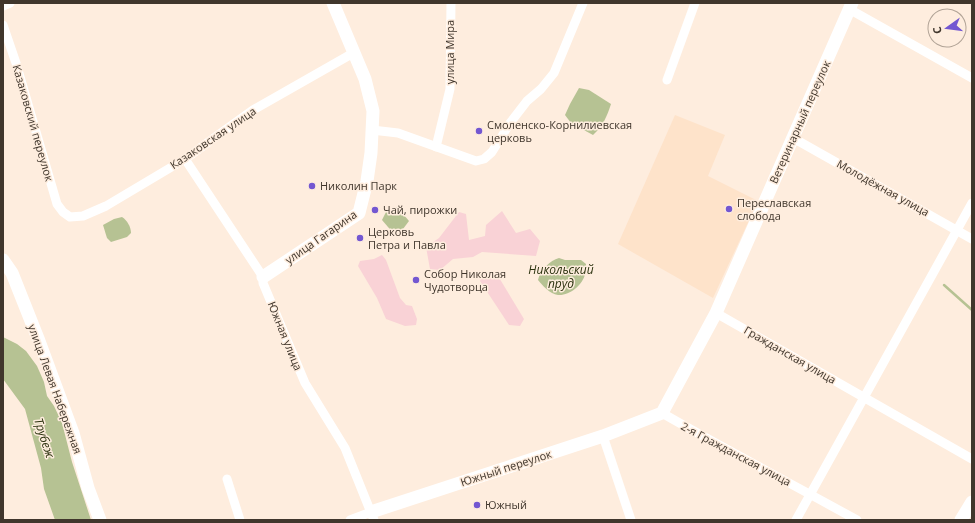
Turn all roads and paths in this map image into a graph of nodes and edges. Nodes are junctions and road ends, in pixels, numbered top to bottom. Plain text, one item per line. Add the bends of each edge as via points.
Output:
1 (10, 3) edge
2 (333, 3) edge
3 (451, 3) edge
4 (583, 3) edge
5 (695, 3) edge
6 (3, 6) edge
7 (851, 6) edge
8 (3, 25) edge
9 (355, 52) junction
10 (972, 78) edge
11 (667, 80) dead end
12 (372, 130) junction
13 (793, 138) junction
14 (436, 147) junction
15 (186, 159) junction
16 (972, 203) edge
17 (70, 217) joint
18 (957, 230) junction
19 (972, 239) edge
20 (3, 260) edge
21 (264, 277) junction
22 (716, 313) junction
23 (864, 398) junction
24 (662, 413) junction
25 (603, 436) junction
26 (972, 459) edge
27 (227, 479) dead end
28 (810, 494) junction
29 (972, 502) edge
30 (373, 516) edge
31 (100, 520) edge
32 (240, 520) edge
33 (350, 520) edge
34 (631, 520) edge
35 (796, 520) edge
36 (857, 520) edge
37 (961, 520) edge

1 - 6 street
2 - 9 street, улица Гагарина
3 - 14 street, улица Мира via 450,89
4 - 14 street via 554,73 527,101 492,152 484,159 476,161
5 - 11 street
7 - 10 street
7 - 13 street, Ветеринарный переулок
8 - 17 street, Казаковский переулок via 57,204
9 - 12 street, улица Гагарина via 373,111
9 - 15 street, Казаковская улица via 253,110
12 - 14 street via 398,133
12 - 21 street, улица Гагарина via 367,181 359,213
13 - 18 street, Молодёжная улица
13 - 22 street, Ветеринарный переулок
15 - 17 street, Казаковская улица via 106,206 83,216
15 - 21 street, Южная улица
16 - 18 street
18 - 19 street, Молодёжная улица
18 - 23 street
20 - 31 street, улица Левая Набережная via 12,273 39,341 73,433
21 - 30 street, Южная улица via 263,283 305,384 345,448
22 - 23 street, Гражданская улица
22 - 24 street, Ветеринарный переулок
23 - 26 street, Гражданская улица
23 - 28 street
24 - 25 street, Южный переулок
24 - 28 street, 2-я Гражданская улица
25 - 30 street, Южный переулок
25 - 34 street
27 - 32 street
28 - 35 street
28 - 36 street, 2-я Гражданская улица
29 - 37 street
30 - 33 street, Южный переулок

